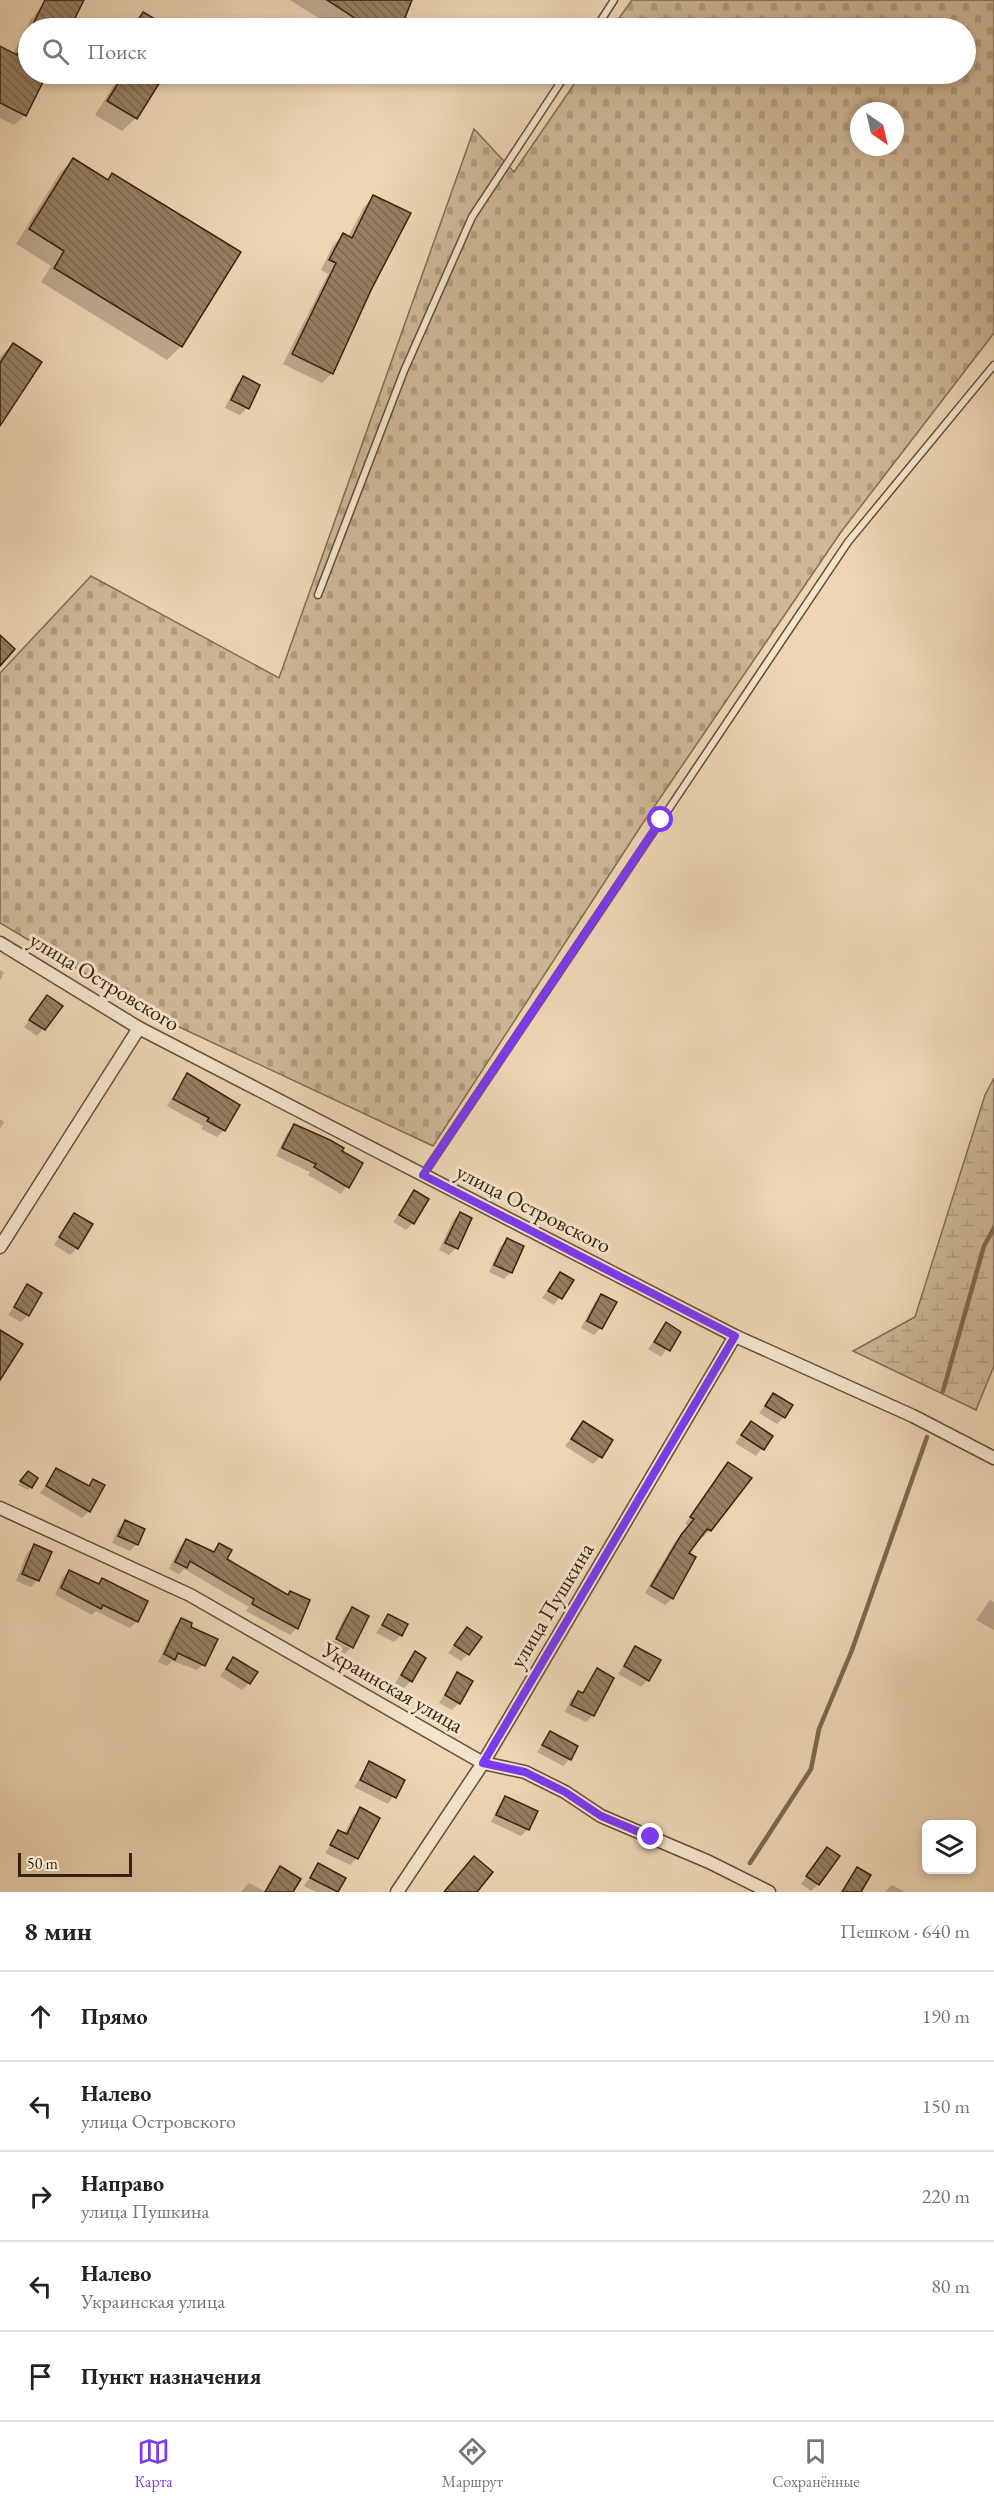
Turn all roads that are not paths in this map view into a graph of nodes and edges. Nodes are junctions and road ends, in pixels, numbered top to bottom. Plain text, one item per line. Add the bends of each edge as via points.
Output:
1 (614, 0) edge
2 (602, 18) edge
3 (560, 84) edge
4 (994, 365) edge
5 (318, 595) dead end
6 (0, 943) edge
7 (139, 1028) junction
8 (423, 1175) junction
9 (0, 1247) edge
10 (735, 1336) junction
11 (994, 1458) edge
12 (0, 1508) edge
13 (483, 1763) junction
14 (397, 1892) edge
15 (769, 1892) edge

1 - 2 lane
3 - 5 lane via 472,217 404,371
4 - 8 lane via 848,542
6 - 7 street, улица Островского
7 - 8 street, улица Островского
7 - 9 street
8 - 10 street, улица Островского
10 - 11 street, улица Островского via 913,1416
10 - 13 street, улица Пушкина
12 - 13 street, Украинская улица via 190,1595
13 - 14 street, улица Пушкина
13 - 15 street, Украинская улица via 525,1772 601,1816

